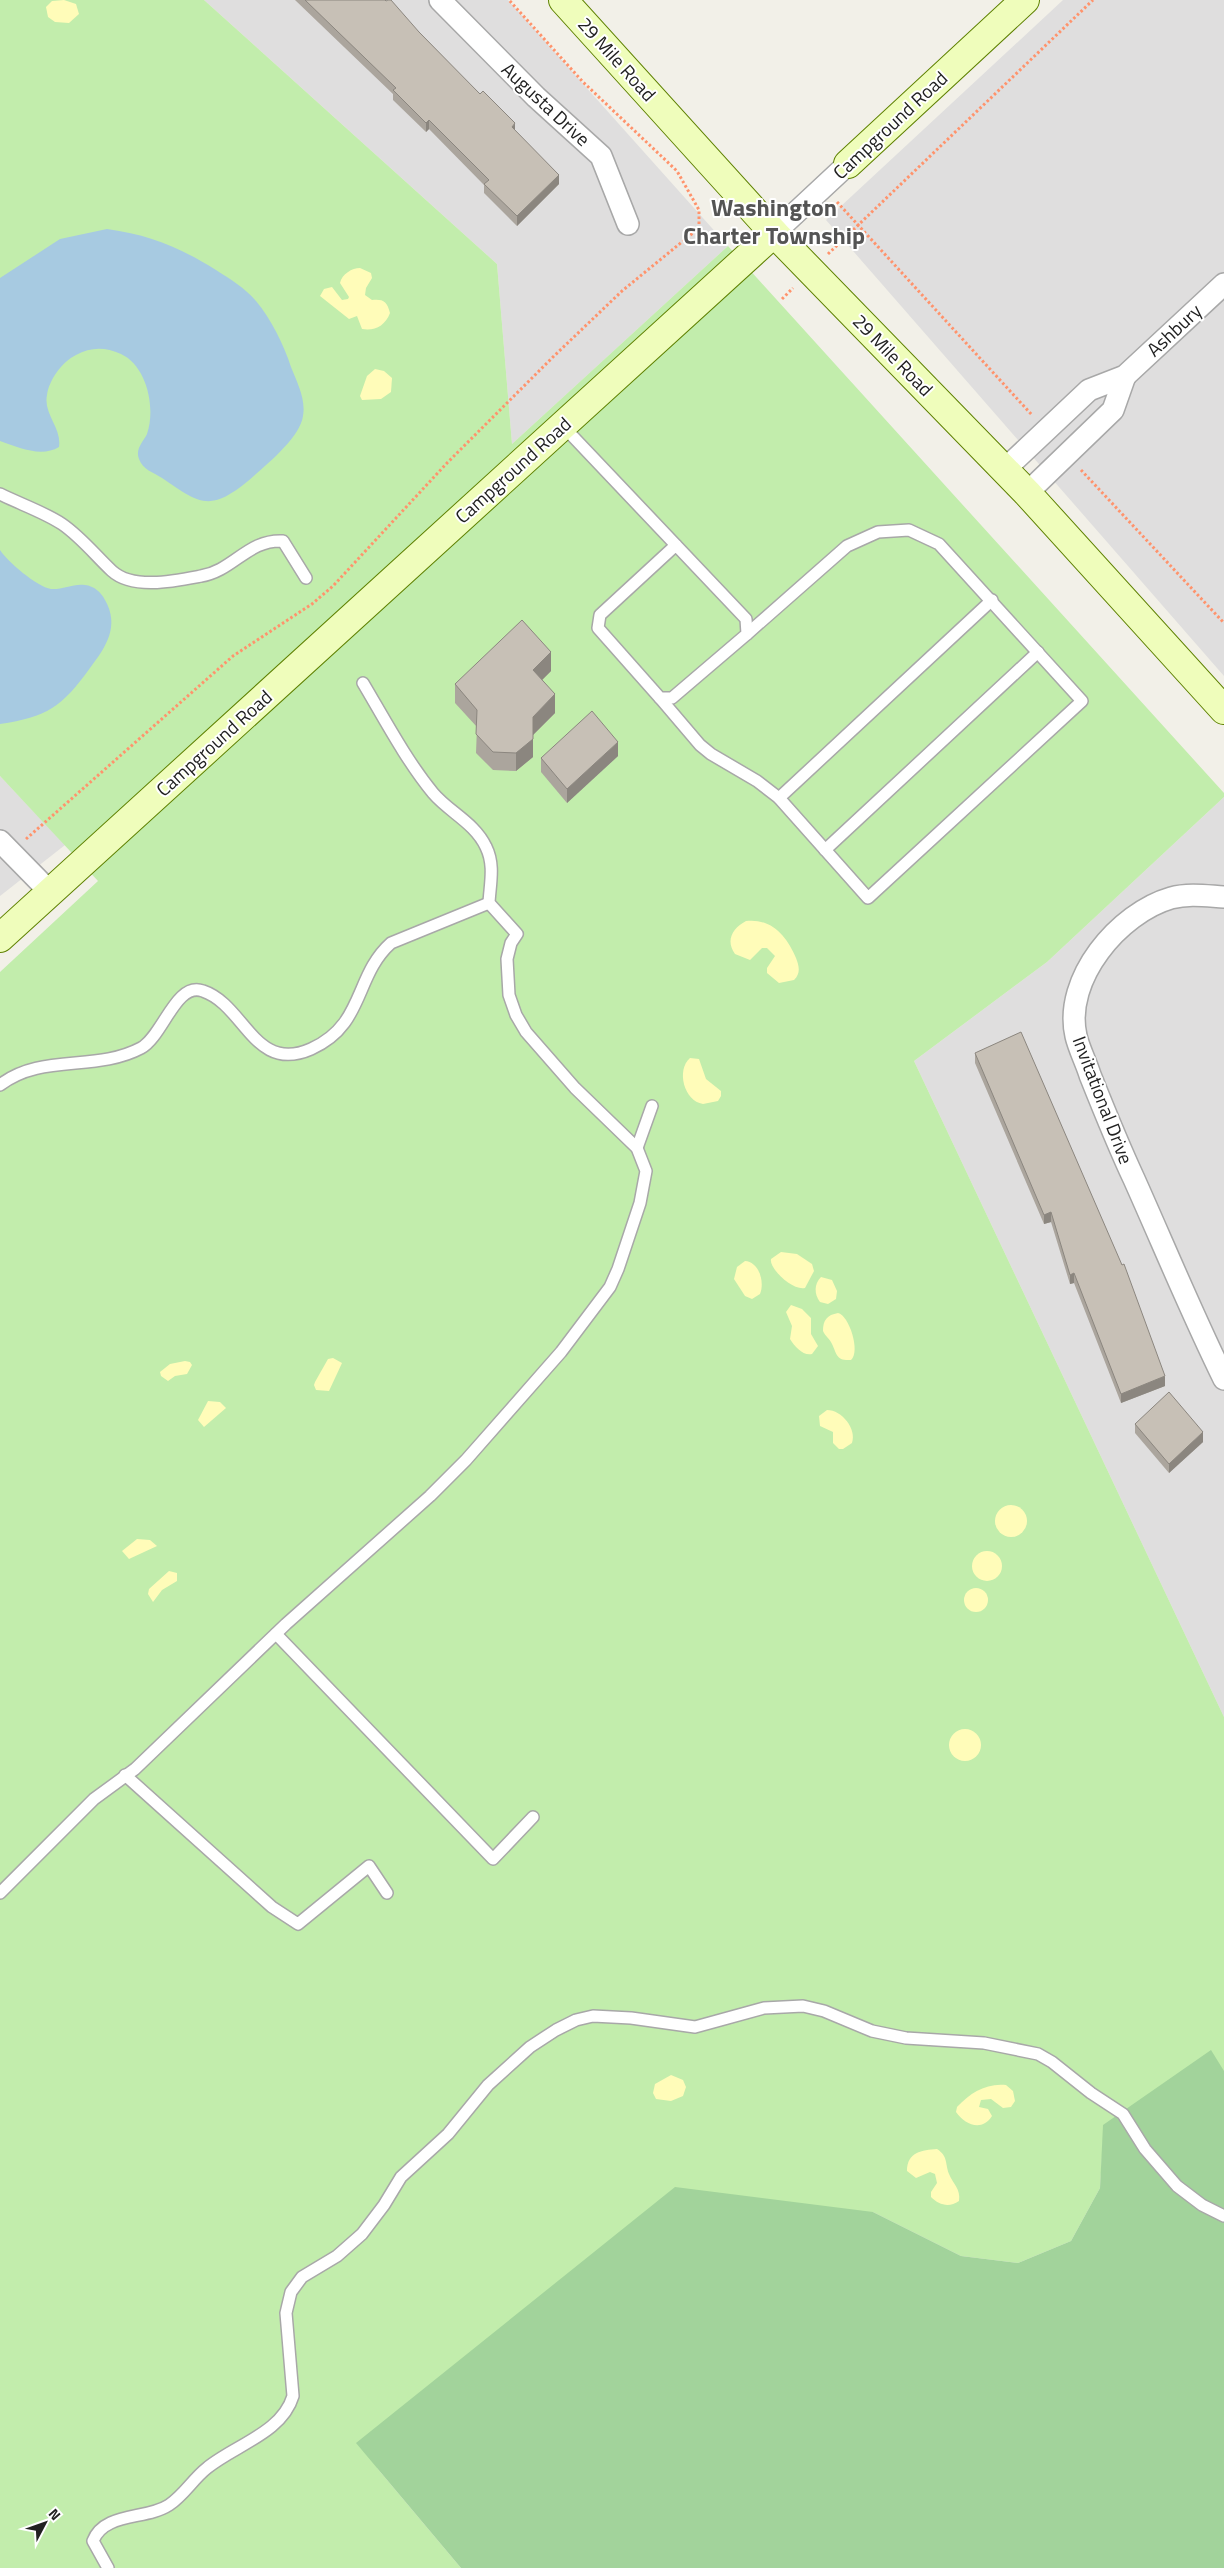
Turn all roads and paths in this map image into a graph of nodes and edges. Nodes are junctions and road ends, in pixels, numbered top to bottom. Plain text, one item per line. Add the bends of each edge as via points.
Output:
1 (440, 0) edge
2 (509, 0) edge
3 (563, 0) edge
4 (1025, 0) edge
5 (1093, 0) edge
6 (848, 164) joint
7 (824, 187) junction
8 (628, 224) dead end
9 (857, 224) junction
10 (774, 232) junction
11 (811, 271) junction
12 (1224, 284) edge
13 (782, 299) dead end
14 (1125, 376) junction
15 (562, 425) junction
16 (1045, 431) junction
17 (1067, 454) junction
18 (1004, 470) junction
19 (1027, 493) junction
20 (0, 494) edge
21 (676, 545) junction
22 (306, 578) dead end
23 (992, 600) junction
24 (1224, 623) edge
25 (747, 634) junction
26 (1038, 652) junction
27 (363, 683) dead end
28 (660, 698) junction
29 (1224, 710) edge
30 (779, 798) junction
31 (6, 847) edge
32 (825, 850) junction
33 (50, 892) junction
34 (1224, 897) edge
35 (489, 903) junction
36 (3, 928) edge
37 (0, 1085) edge
38 (652, 1106) dead end
39 (638, 1148) junction
40 (1224, 1379) edge
41 (276, 1634) junction
42 (125, 1776) junction
43 (534, 1816) dead end
44 (0, 1893) edge
45 (386, 1893) dead end
46 (1224, 2216) edge
47 (108, 2568) edge

1 - 8 street, Augusta Drive via 536,97 601,156
2 - 31 path via 583,82 677,171 699,210 700,228 622,291 554,356 447,463 333,586 312,604 234,656
3 - 10 street, 29 Mile Road
4 - 6 street, Campground Road
5 - 9 path
6 - 7 street, Campground Road
7 - 9 path
7 - 10 street, Campground Road
9 - 11 path
9 - 16 path
10 - 11 street, 29 Mile Road
10 - 15 street, Campground Road
11 - 13 path
11 - 18 street, 29 Mile Road
12 - 14 street, Ashbury
14 - 16 street via 1089,390
14 - 17 street via 1112,410
15 - 21 lane
15 - 33 street, Campground Road
16 - 18 street
17 - 19 street
17 - 24 path
18 - 19 street, 29 Mile Road
19 - 29 street, 29 Mile Road
20 - 22 lane via 62,523 122,578 141,582 202,576 222,568 260,543 283,540
21 - 25 lane via 746,619
21 - 28 lane via 600,615 598,628
23 - 25 lane via 939,544 909,530 878,532 846,546
23 - 26 lane
23 - 30 lane
25 - 28 lane via 672,698
26 - 32 lane
26 - 32 lane via 1082,701 868,898
27 - 35 lane via 422,779 486,846 492,866
28 - 30 lane via 700,745
30 - 32 lane
31 - 33 street
33 - 36 street, Campground Road
34 - 40 street, Invitational Drive via 1194,895 1171,898 1136,916 1096,954 1075,998 1075,1035 1108,1122
35 - 37 lane via 391,943 375,963 346,1023 311,1049 285,1054 271,1051 216,998 202,990 188,991 179,998 156,1036 139,1049 96,1061 31,1068
35 - 39 lane via 517,934 507,959 509,995 516,1015 540,1049 575,1088
38 - 39 lane
39 - 41 lane via 646,1171 640,1203 618,1269 598,1305 466,1460
41 - 42 lane
41 - 43 lane via 493,1859
42 - 44 lane via 94,1799
42 - 45 lane via 272,1907 298,1924 369,1866
46 - 47 lane via 1202,2205 1177,2186 1145,2149 1124,2114 1038,2054 984,2043 906,2038 872,2031 803,2006 764,2008 695,2027 613,2017 576,2020 530,2047 488,2085 448,2134 401,2177 362,2234 337,2256 311,2270 295,2284 286,2312 293,2396 290,2409 267,2429 207,2468 169,2505 157,2512 104,2525 93,2541

